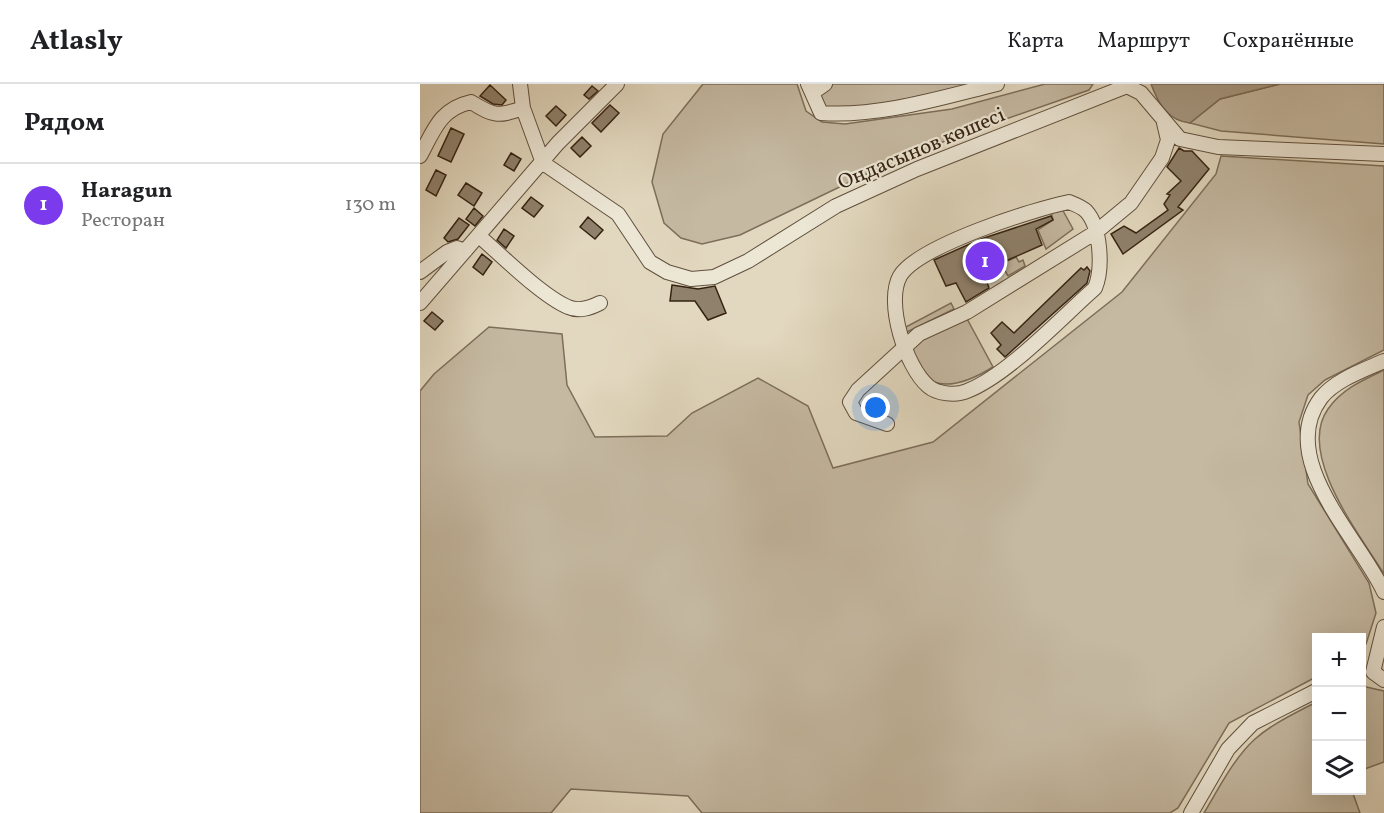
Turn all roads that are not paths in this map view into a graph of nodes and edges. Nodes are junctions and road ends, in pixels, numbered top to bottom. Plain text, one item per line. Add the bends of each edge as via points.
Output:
1 (520, 84) edge
2 (617, 84) edge
3 (825, 84) edge
4 (997, 84) edge
5 (1143, 84) edge
6 (810, 88) edge
7 (1104, 90) edge
8 (523, 108) junction
9 (1153, 109) junction
10 (1163, 120) junction
11 (1384, 154) edge
12 (420, 156) edge
13 (543, 163) junction
14 (1096, 232) junction
15 (478, 236) junction
16 (465, 251) junction
17 (420, 272) edge
18 (420, 303) edge
19 (600, 303) dead end
20 (905, 345) junction
21 (1384, 361) edge
22 (887, 424) dead end
23 (1384, 592) edge
24 (1384, 627) edge
25 (1373, 676) edge
26 (1312, 694) edge
27 (1191, 813) edge

1 - 8 street
2 - 13 street via 558,142
3 - 6 street
4 - 6 street via 907,105 842,114 821,113
5 - 9 street
7 - 9 street, Оңдасынов көшесі via 1127,86 1141,93
7 - 13 street, Оңдасынов көшесі via 836,206 714,278 691,279 650,262 618,214
8 - 12 street via 502,116 492,115 471,102 456,106 442,116
8 - 13 street
9 - 10 street, Оңдасынов көшесі
10 - 11 street, Оңдасынов көшесі via 1180,139 1218,147
10 - 14 street via 1168,140 1154,174 1131,203
13 - 15 street
14 - 20 street via 967,312 919,334
14 - 20 street via 1086,211 1069,202 1046,206 934,248 901,275 893,296
14 - 20 street via 1100,276 1095,288 989,379 966,392 948,394 930,388 920,377
15 - 16 street
15 - 19 street via 569,308 588,309
16 - 17 street via 457,248 447,252
16 - 18 street
20 - 22 street via 850,402 856,414
21 - 23 street via 1345,380 1322,397 1311,418 1308,439 1311,461 1327,502
24 - 25 street
26 - 27 street via 1253,723 1228,749

